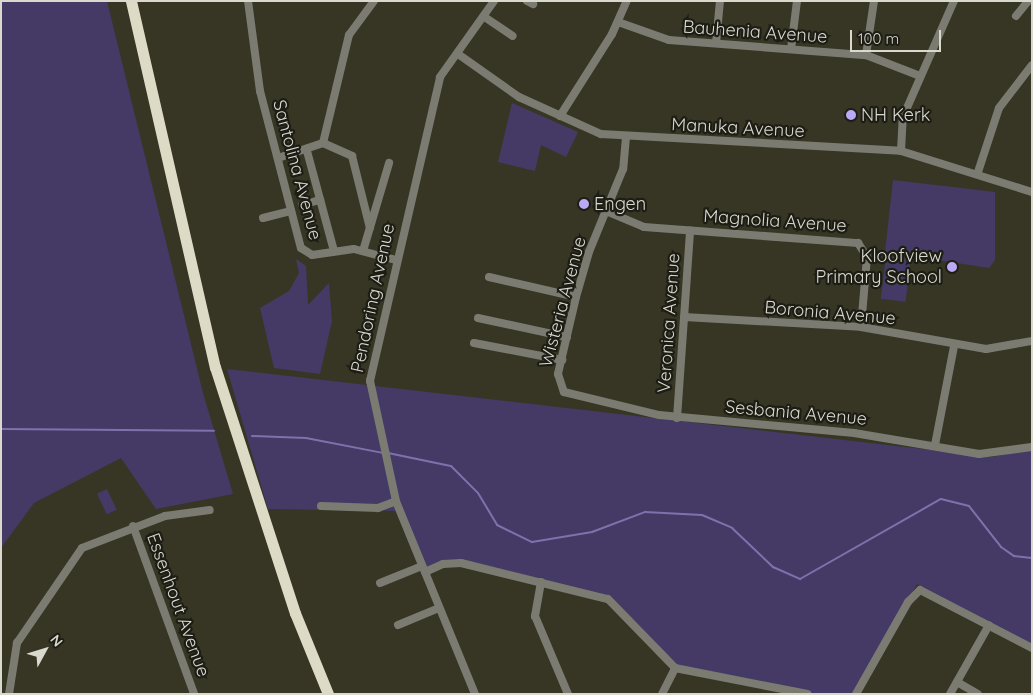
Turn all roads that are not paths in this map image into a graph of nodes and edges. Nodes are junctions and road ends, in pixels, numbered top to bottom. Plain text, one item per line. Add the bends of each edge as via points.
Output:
1 (129, 1) edge
2 (137, 1) edge
3 (248, 1) edge
4 (494, 1) edge
5 (627, 1) edge
6 (720, 1) edge
7 (797, 1) edge
8 (874, 1) edge
9 (954, 1) edge
10 (1028, 1) edge
11 (372, 2) edge
12 (133, 14) junction
13 (1016, 16) dead end
14 (486, 18) junction
15 (618, 22) junction
16 (513, 36) dead end
17 (716, 43) junction
18 (792, 49) junction
19 (458, 54) junction
20 (866, 55) junction
21 (1032, 65) edge
22 (920, 76) junction
23 (560, 116) junction
24 (626, 137) junction
25 (323, 143) junction
26 (307, 151) junction
27 (901, 151) junction
28 (278, 158) junction
29 (389, 163) dead end
30 (978, 172) junction
31 (1032, 192) edge
32 (320, 200) junction
33 (302, 205) dead end
34 (606, 211) junction
35 (291, 212) junction
36 (263, 218) dead end
37 (370, 228) junction
38 (690, 230) junction
39 (334, 251) junction
40 (363, 251) junction
41 (396, 260) junction
42 (489, 276) dead end
43 (576, 297) junction
44 (684, 317) junction
45 (478, 318) dead end
46 (861, 327) junction
47 (567, 337) junction
48 (1032, 342) edge
49 (474, 343) dead end
50 (954, 346) junction
51 (562, 360) junction
52 (560, 389) joint
53 (677, 418) junction
54 (935, 445) junction
55 (1032, 447) edge
56 (396, 501) junction
57 (321, 506) dead end
58 (210, 510) dead end
59 (134, 526) junction
60 (423, 569) junction
61 (541, 582) junction
62 (380, 583) dead end
63 (440, 608) junction
64 (398, 625) dead end
65 (989, 625) junction
66 (1032, 648) edge
67 (675, 668) junction
68 (957, 682) junction
69 (9, 694) edge
70 (194, 694) edge
71 (328, 694) edge
72 (475, 694) edge
73 (568, 694) edge
74 (662, 694) edge
75 (807, 694) edge
76 (856, 694) edge
77 (950, 694) edge
78 (978, 694) edge

1 - 12 highway
2 - 12 highway
3 - 28 street, Santolina Avenue via 253,53
4 - 14 street, Pendoring Avenue
5 - 15 street
6 - 17 street
7 - 18 street
8 - 20 street
9 - 22 street
10 - 13 street
11 - 25 street via 349,35
12 - 71 highway via 215,367 295,612
14 - 16 street
14 - 19 street, Pendoring Avenue
15 - 17 street, Bauhenia Avenue via 655,38
15 - 23 street
17 - 18 street, Bauhenia Avenue
18 - 20 street, Bauhenia Avenue
19 - 23 street, Manuka Avenue via 519,97
19 - 41 street, Pendoring Avenue via 440,77
20 - 22 street, Bauhenia Avenue
21 - 30 street via 999,108
22 - 27 street via 903,117
23 - 24 street, Manuka Avenue via 601,134
24 - 27 street, Manuka Avenue
24 - 34 street, Wisteria Avenue via 623,169
25 - 26 street
25 - 37 street via 352,156
26 - 28 street
26 - 32 street
27 - 30 street, Manuka Avenue
28 - 35 street, Santolina Avenue
29 - 37 street
30 - 31 street, Manuka Avenue
32 - 33 street
32 - 39 street
34 - 38 street, Magnolia Avenue via 644,227
34 - 43 street, Wisteria Avenue
35 - 36 street
35 - 39 street, Santolina Avenue via 303,251 312,255
37 - 40 street
38 - 44 street, Veronica Avenue
38 - 46 street, Magnolia Avenue via 858,243 867,257
39 - 40 street, Santolina Avenue
40 - 41 street, Santolina Avenue
41 - 56 street, Pendoring Avenue via 370,381
42 - 43 street
43 - 47 street, Wisteria Avenue
44 - 46 street, Boronia Avenue
44 - 53 street, Veronica Avenue
45 - 47 street
46 - 50 street, Boronia Avenue
47 - 51 street, Wisteria Avenue
48 - 50 street, Boronia Avenue via 986,349
49 - 51 street
50 - 54 street
51 - 52 street, Wisteria Avenue
52 - 53 street, Sesbania Avenue via 580,400
53 - 54 street, Sesbania Avenue via 802,427
54 - 55 street, Sesbania Avenue via 990,454
56 - 57 street via 378,508
56 - 60 street, Pendoring Avenue
58 - 59 street via 171,514
59 - 69 street via 90,542 71,561 17,643
59 - 70 street, Essenhout Avenue
60 - 61 street via 456,562
60 - 62 street
60 - 63 street, Pendoring Avenue
61 - 67 street via 615,602
61 - 73 street via 536,616
63 - 64 street
63 - 72 street, Pendoring Avenue
65 - 66 street
65 - 68 street
65 - 76 street via 920,590 908,602
67 - 74 street
67 - 75 street
68 - 77 street
68 - 78 street

